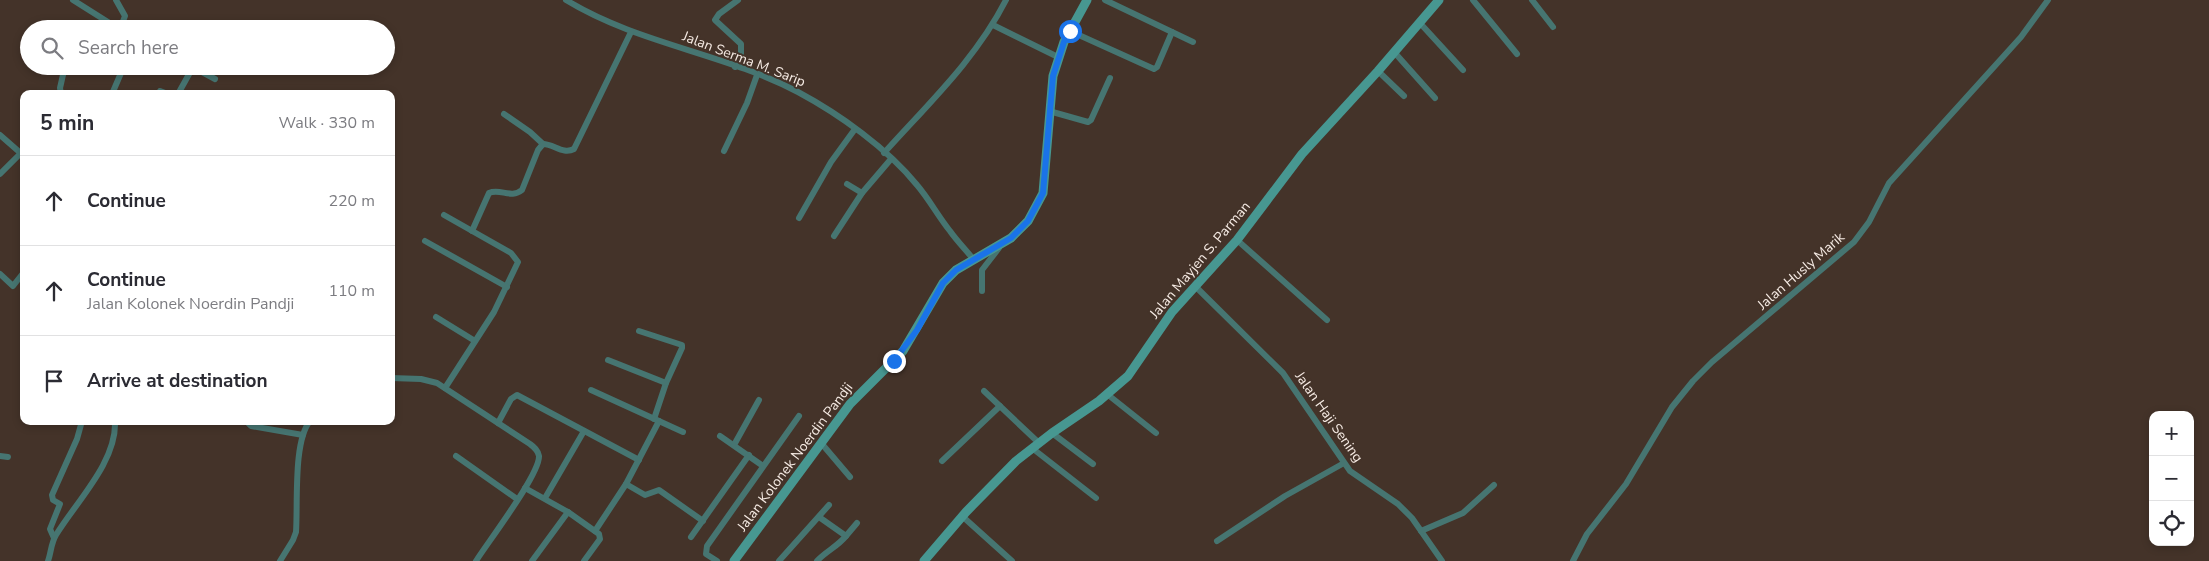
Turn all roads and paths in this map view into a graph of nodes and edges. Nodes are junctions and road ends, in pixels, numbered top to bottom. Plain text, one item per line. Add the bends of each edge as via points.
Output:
1 (73, 0) edge
2 (116, 0) edge
3 (566, 0) edge
4 (738, 0) edge
5 (1006, 0) edge
6 (1087, 0) edge
7 (1105, 0) edge
8 (1439, 0) edge
9 (1473, 0) edge
10 (1532, 0) edge
11 (2048, 0) edge
12 (105, 20) edge
13 (123, 20) edge
14 (1419, 22) junction
15 (993, 25) junction
16 (1553, 26) dead end
17 (1070, 31) junction
18 (632, 32) junction
19 (1172, 32) junction
20 (1193, 42) dead end
21 (1395, 53) junction
22 (1517, 54) dead end
23 (1060, 58) junction
24 (735, 67) junction
25 (1464, 70) dead end
26 (1378, 71) junction
27 (63, 75) edge
28 (121, 75) edge
29 (188, 75) edge
30 (208, 75) edge
31 (757, 75) junction
32 (1110, 78) dead end
33 (216, 79) dead end
34 (60, 90) edge
35 (115, 90) edge
36 (180, 90) edge
37 (1404, 96) dead end
38 (1435, 98) dead end
39 (1050, 111) junction
40 (504, 114) dead end
41 (855, 129) junction
42 (0, 135) edge
43 (543, 144) junction
44 (724, 151) dead end
45 (884, 152) junction
46 (20, 153) edge
47 (20, 157) edge
48 (891, 159) junction
49 (0, 174) edge
50 (847, 184) dead end
51 (862, 193) junction
52 (444, 215) dead end
53 (799, 218) dead end
54 (472, 231) junction
55 (834, 236) dead end
56 (1237, 240) junction
57 (425, 241) dead end
58 (1003, 243) junction
59 (974, 260) junction
60 (0, 274) edge
61 (20, 277) edge
62 (507, 286) junction
63 (1196, 286) junction
64 (982, 291) dead end
65 (436, 317) dead end
66 (1327, 320) dead end
67 (639, 331) dead end
68 (474, 341) junction
69 (608, 360) dead end
70 (395, 378) edge
71 (666, 384) junction
72 (445, 388) junction
73 (591, 390) dead end
74 (984, 391) dead end
75 (1107, 394) junction
76 (759, 400) dead end
77 (1000, 406) junction
78 (799, 416) dead end
79 (657, 420) junction
80 (498, 423) junction
81 (81, 425) edge
82 (115, 425) edge
83 (250, 425) edge
84 (308, 425) edge
85 (584, 431) junction
86 (683, 432) dead end
87 (1052, 433) junction
88 (1156, 433) dead end
89 (303, 435) junction
90 (720, 436) dead end
91 (822, 444) junction
92 (734, 445) junction
93 (1036, 445) junction
94 (749, 455) junction
95 (0, 456) edge
96 (456, 456) dead end
97 (8, 457) dead end
98 (639, 460) junction
99 (942, 461) dead end
100 (1344, 463) junction
101 (1094, 464) dead end
102 (763, 466) junction
103 (850, 477) dead end
104 (626, 484) junction
105 (1494, 485) dead end
106 (524, 488) junction
107 (517, 498) junction
108 (545, 498) junction
109 (1096, 498) dead end
110 (830, 505) dead end
111 (568, 512) junction
112 (962, 516) junction
113 (819, 517) junction
114 (702, 522) junction
115 (857, 523) dead end
116 (595, 531) junction
117 (1421, 531) junction
118 (846, 536) junction
119 (691, 537) dead end
120 (54, 538) junction
121 (1217, 540) dead end
122 (48, 561) edge
123 (280, 561) edge
124 (476, 561) edge
125 (532, 561) edge
126 (584, 561) edge
127 (717, 561) edge
128 (734, 561) edge
129 (779, 561) edge
130 (817, 561) edge
131 (924, 561) edge
132 (1012, 561) edge
133 (1442, 561) edge
134 (1573, 561) edge

1 - 12 street
2 - 13 street via 125,16
3 - 18 street, Jalan Serma M. Sarip
4 - 24 street via 718,14 715,20 741,44 741,54
5 - 15 street
6 - 17 street, Jalan Kolonek Noerdin Pandji
7 - 19 street
8 - 14 street, Jalan Mayjen S. Parman
9 - 22 street
10 - 16 street
11 - 134 street, Jalan Husly Marik via 2021,37 1889,183 1869,222 1854,242 1712,362 1683,392 1626,484 1587,534
14 - 21 street, Jalan Mayjen S. Parman
14 - 25 street
15 - 23 street
15 - 45 street via 971,57
17 - 19 street via 1154,69 1160,65
17 - 23 street, Jalan Kolonek Noerdin Pandji
18 - 24 street, Jalan Serma M. Sarip
18 - 43 street via 574,149 566,152
19 - 20 street
21 - 26 street, Jalan Mayjen S. Parman
21 - 38 street
23 - 39 street, Jalan Kolonek Noerdin Pandji via 1053,76
24 - 31 street, Jalan Serma M. Sarip
26 - 37 street
26 - 56 street, Jalan Mayjen S. Parman via 1302,154
27 - 34 street
28 - 35 street
29 - 36 street
30 - 33 street
31 - 41 street, Jalan Serma M. Sarip via 796,91
31 - 44 street
32 - 39 street via 1089,122
39 - 58 street, Jalan Kolonek Noerdin Pandji via 1043,193 1028,221
40 - 43 street
41 - 45 street, Jalan Serma M. Sarip
41 - 53 street via 831,162
42 - 46 street
43 - 54 street via 522,190 513,194 489,193
45 - 48 street, Jalan Serma M. Sarip
47 - 49 street
48 - 51 street
48 - 59 street, Jalan Serma M. Sarip via 917,185
50 - 51 street
51 - 55 street
52 - 54 street
54 - 62 street via 516,258 517,266
56 - 63 street, Jalan Mayjen S. Parman
56 - 66 street
57 - 62 street
58 - 59 street, Jalan Kolonek Noerdin Pandji
58 - 64 street via 982,270
59 - 91 street, Jalan Kolonek Noerdin Pandji via 956,270 943,283 903,351 850,404
60 - 61 street via 13,286
62 - 68 street
63 - 75 street, Jalan Mayjen S. Parman via 1160,328 1136,366
63 - 100 street, Jalan Haji Sening via 1284,373
65 - 68 street
67 - 71 street via 682,344
68 - 72 street
69 - 71 street
70 - 72 street via 429,380
71 - 79 street
72 - 80 street
73 - 79 street
74 - 77 street
75 - 87 street, Jalan Mayjen S. Parman
75 - 88 street
76 - 92 street
77 - 93 street
77 - 99 street
78 - 102 street
79 - 86 street
79 - 98 street
80 - 85 street via 511,399 517,395
80 - 106 street via 538,453 539,458
81 - 120 street via 52,497 60,504 50,529
82 - 120 street via 109,457
83 - 89 street
84 - 89 street
85 - 98 street
85 - 108 street
87 - 93 street, Jalan Mayjen S. Parman
87 - 101 street
89 - 123 street via 296,532
90 - 92 street
91 - 103 street
91 - 128 street, Jalan Kolonek Noerdin Pandji
92 - 94 street
93 - 109 street
93 - 112 street, Jalan Mayjen S. Parman via 1002,474
94 - 102 street
94 - 114 street
95 - 97 street
96 - 107 street
98 - 104 street
100 - 117 street, Jalan Haji Sening via 1350,471 1398,504
100 - 121 street
102 - 127 street via 705,550
104 - 114 street via 645,495 659,490
104 - 116 street
105 - 117 street via 1463,513
106 - 107 street
106 - 108 street
107 - 124 street
108 - 111 street
110 - 113 street
111 - 116 street
111 - 125 street
112 - 131 street, Jalan Mayjen S. Parman
112 - 132 street
113 - 118 street
113 - 129 street
114 - 119 street
115 - 118 street
116 - 126 street via 600,538
117 - 133 street, Jalan Haji Sening
118 - 130 street
120 - 122 street

